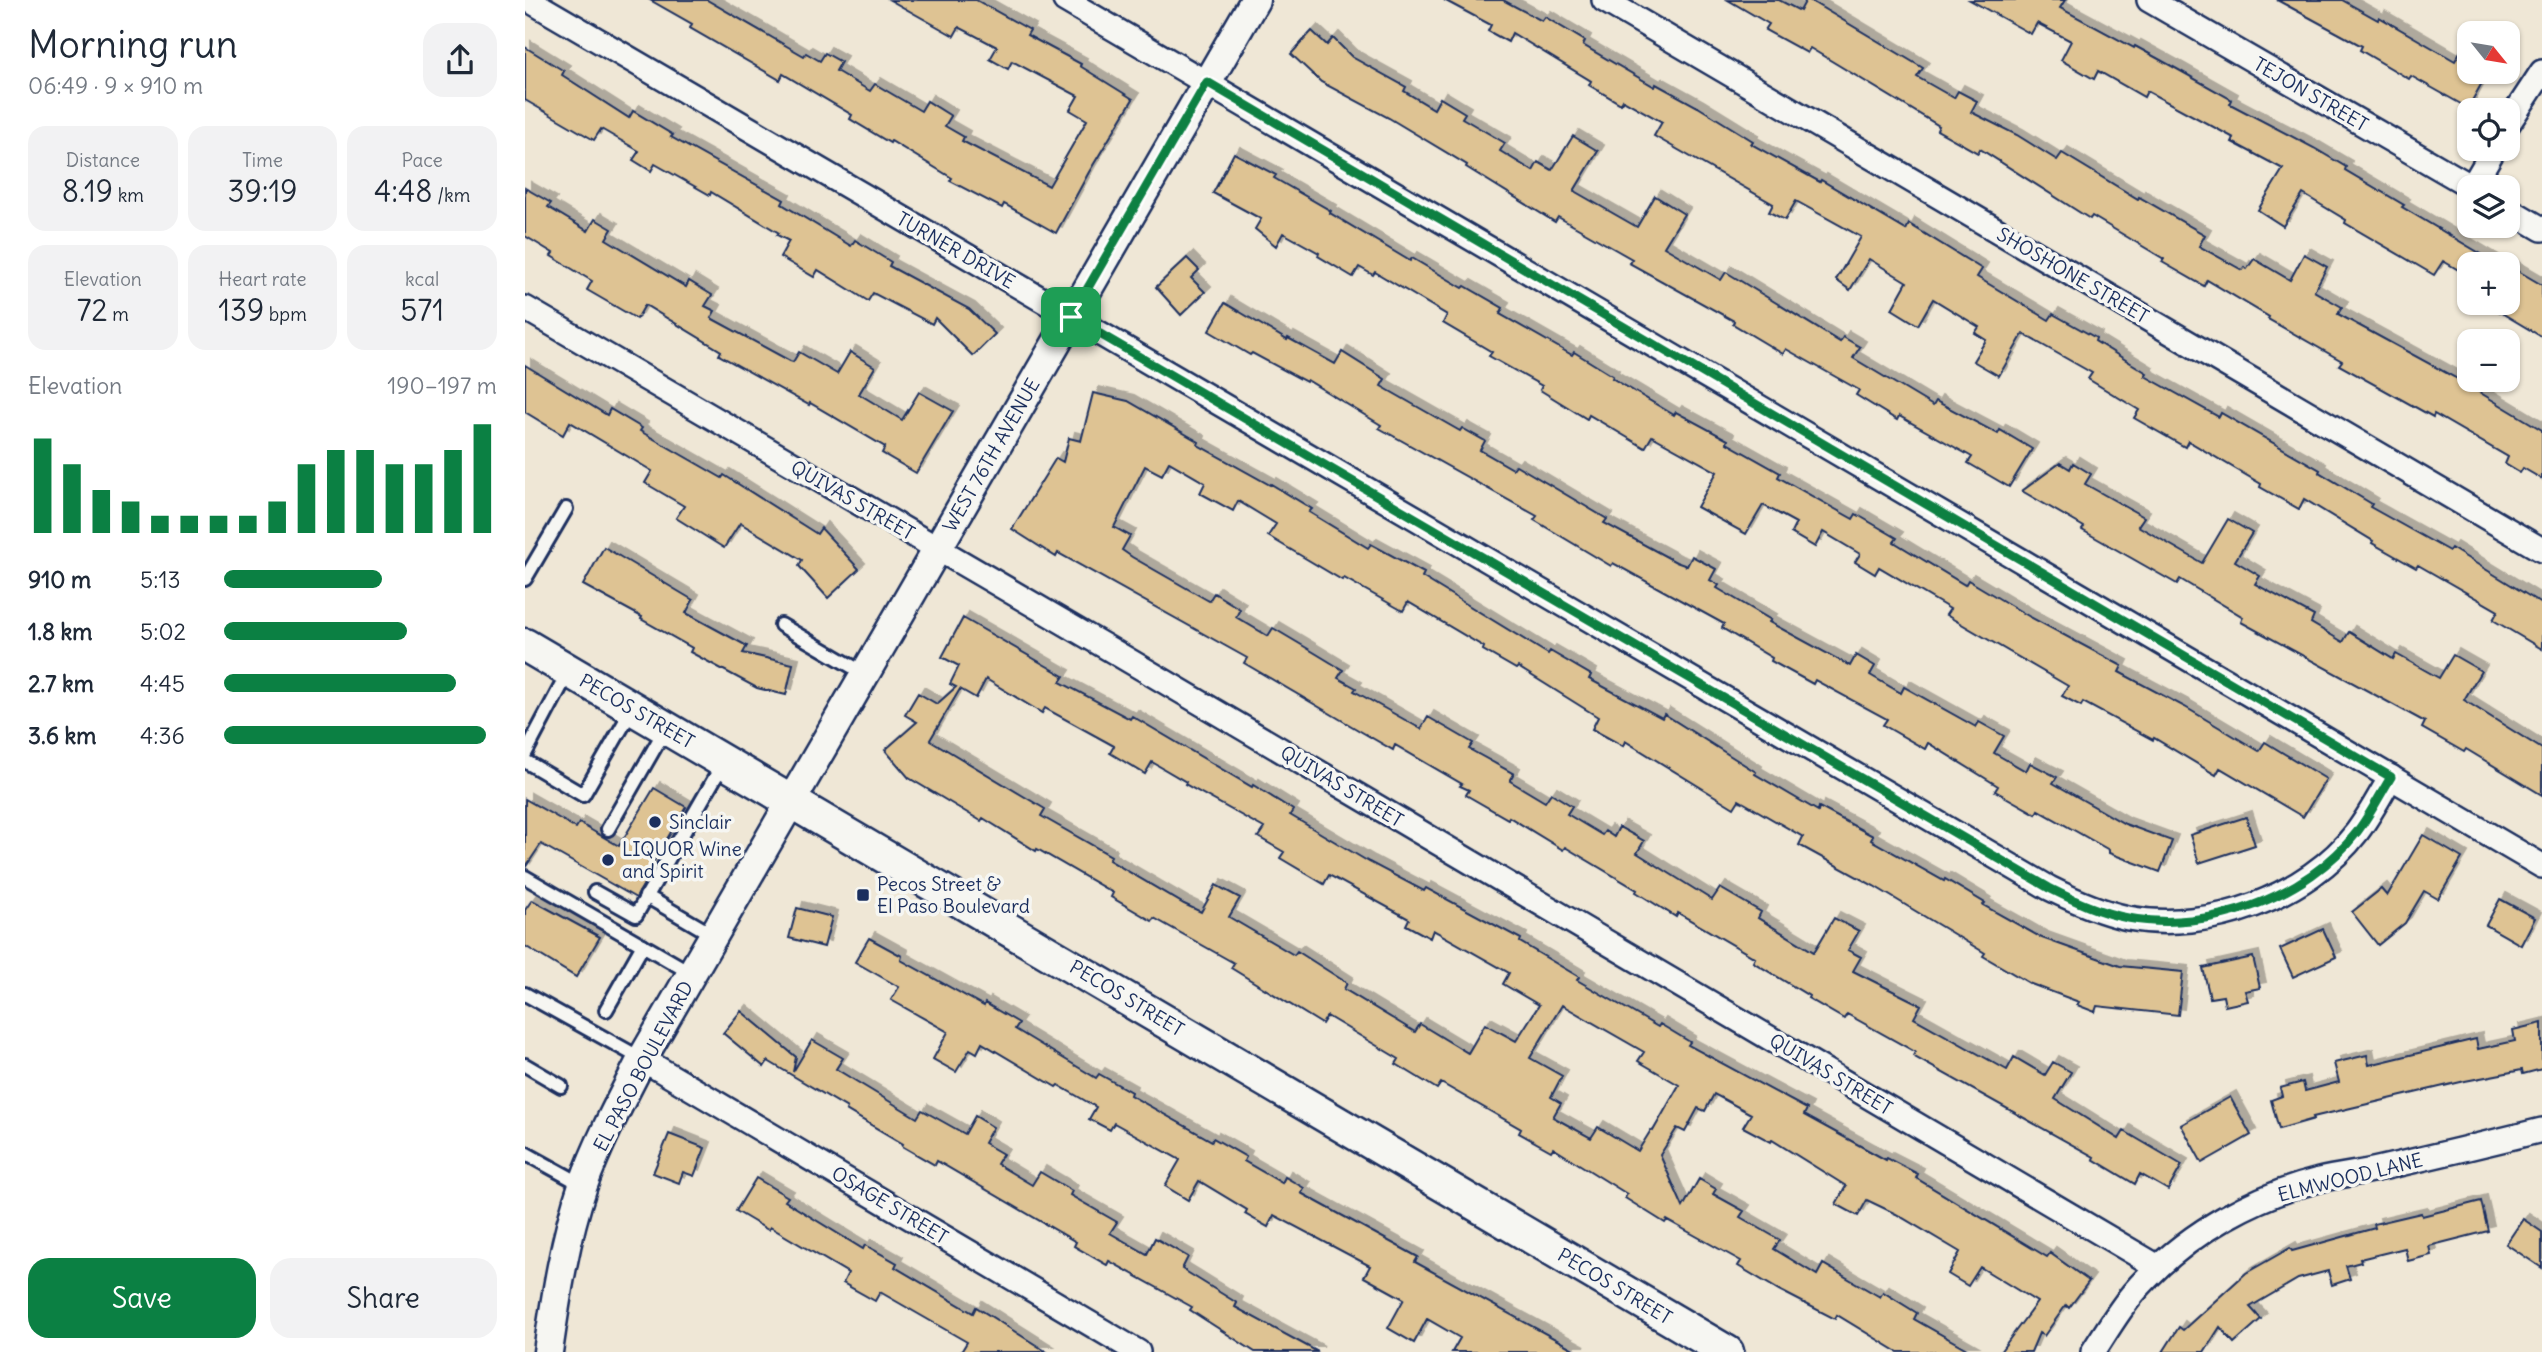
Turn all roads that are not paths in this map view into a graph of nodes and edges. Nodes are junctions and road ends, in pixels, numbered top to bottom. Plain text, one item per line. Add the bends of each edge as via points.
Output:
1 (529, 0) edge
2 (1066, 0) edge
3 (1255, 0) edge
4 (1605, 0) edge
5 (2149, 0) edge
6 (2542, 72) edge
7 (1207, 82) junction
8 (2520, 106) edge
9 (2457, 178) edge
10 (2520, 216) edge
11 (2542, 229) edge
12 (525, 308) edge
13 (1071, 317) junction
14 (566, 509) dead end
15 (937, 549) junction
16 (2542, 550) edge
17 (525, 579) edge
18 (781, 625) dead end
19 (525, 645) edge
20 (569, 671) junction
21 (865, 674) junction
22 (633, 708) junction
23 (666, 727) junction
24 (525, 754) edge
25 (525, 761) edge
26 (724, 761) junction
27 (2391, 777) junction
28 (791, 800) junction
29 (608, 829) dead end
30 (2542, 866) edge
31 (525, 877) edge
32 (595, 892) dead end
33 (646, 896) junction
34 (713, 935) junction
35 (643, 945) junction
36 (691, 973) junction
37 (525, 994) edge
38 (606, 1010) dead end
39 (642, 1059) junction
40 (525, 1065) edge
41 (561, 1086) dead end
42 (2542, 1130) edge
43 (525, 1153) edge
44 (583, 1185) junction
45 (2158, 1267) junction
46 (548, 1352) edge
47 (1138, 1352) edge
48 (1727, 1352) edge
49 (2093, 1352) edge

1 - 13 street, TURNER DRIVE
2 - 7 street
3 - 7 street, WEST 76TH AVENUE
4 - 16 street, SHOSHONE STREET
5 - 9 street, TEJON STREET
6 - 8 street
7 - 13 street, WEST 76TH AVENUE
7 - 27 street
10 - 11 street
12 - 15 street, QUIVAS STREET
13 - 15 street, WEST 76TH AVENUE
13 - 27 street, TURNER DRIVE via 2049,888 2103,912 2162,921 2212,916 2266,899 2329,861 2357,832
14 - 17 lane
15 - 21 street, WEST 76TH AVENUE
15 - 45 street, QUIVAS STREET
18 - 21 lane
19 - 20 main road, PECOS STREET
20 - 22 main road, PECOS STREET
20 - 24 lane
21 - 28 street, WEST 76TH AVENUE
22 - 23 main road, PECOS STREET
22 - 25 lane via 583,795
23 - 26 main road, PECOS STREET
23 - 29 lane
26 - 28 main road, PECOS STREET
26 - 33 lane
27 - 30 street
28 - 34 street, EL PASO BOULEVARD
28 - 48 main road, PECOS STREET
31 - 35 lane
32 - 33 lane via 636,915
33 - 34 lane
34 - 36 street, EL PASO BOULEVARD
35 - 36 lane
35 - 38 lane
36 - 39 street, EL PASO BOULEVARD
37 - 39 lane
39 - 44 street, EL PASO BOULEVARD
39 - 47 street, OSAGE STREET
40 - 41 lane
42 - 45 street, ELMWOOD LANE via 2319,1180 2266,1198 2207,1229
43 - 44 lane
44 - 46 street, EL PASO BOULEVARD
45 - 49 street, ELMWOOD LANE

